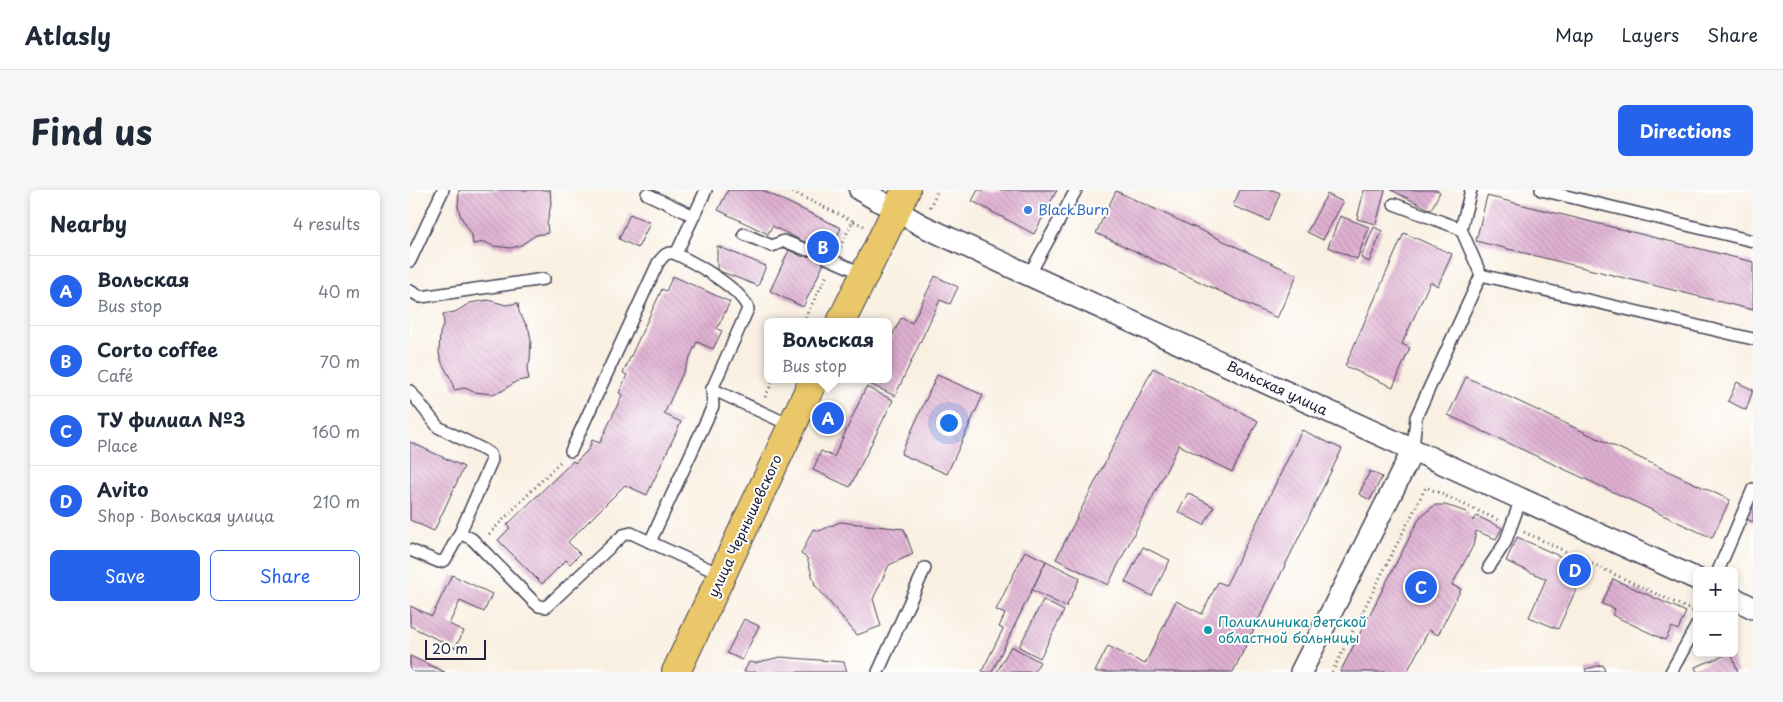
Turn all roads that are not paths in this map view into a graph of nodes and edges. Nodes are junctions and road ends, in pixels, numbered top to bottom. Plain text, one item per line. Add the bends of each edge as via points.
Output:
1 (443, 190) edge
2 (706, 190) edge
3 (860, 190) edge
4 (1076, 190) edge
5 (1471, 190) edge
6 (1541, 190) edge
7 (647, 194) dead end
8 (900, 200) edge
9 (1394, 204) dead end
10 (694, 216) junction
11 (1461, 229) junction
12 (744, 234) dead end
13 (1753, 241) edge
14 (807, 250) dead end
15 (676, 254) junction
16 (826, 258) dead end
17 (410, 262) edge
18 (864, 274) junction
19 (1029, 275) junction
20 (1481, 275) junction
21 (544, 279) dead end
22 (410, 292) edge
23 (843, 318) edge
24 (1753, 338) edge
25 (812, 383) edge
26 (712, 389) junction
27 (410, 391) edge
28 (792, 426) junction
29 (1413, 450) junction
30 (571, 451) road end
31 (1753, 489) edge
32 (1521, 499) junction
33 (460, 533) junction
34 (650, 542) junction
35 (410, 550) edge
36 (1488, 567) dead end
37 (1720, 567) edge
38 (925, 568) dead end
39 (722, 575) junction
40 (1693, 577) edge
41 (1738, 600) edge
42 (1753, 608) edge
43 (1693, 633) edge
44 (676, 672) edge
45 (878, 672) edge
46 (1301, 672) edge
47 (1671, 672) edge

1 - 17 lane
2 - 10 lane
3 - 8 street, Вольская улица
4 - 19 lane
5 - 11 lane
6 - 13 lane
7 - 10 lane
8 - 18 main road
8 - 19 street, Вольская улица
9 - 11 lane
10 - 15 lane
11 - 20 lane
12 - 14 lane via 772,246 784,241
15 - 26 lane via 702,266 742,298 748,309
15 - 30 lane via 664,254 658,263
16 - 18 lane
18 - 23 main road
19 - 29 street, Вольская улица
20 - 24 lane
20 - 29 lane via 1416,417
21 - 22 lane via 421,297
25 - 28 main road, улица Чернышевского
26 - 28 lane
26 - 34 lane via 713,406
27 - 33 lane via 438,427 490,454 492,460
28 - 39 main road, улица Чернышевского
29 - 32 street, Вольская улица
29 - 46 street
31 - 37 lane
32 - 36 lane via 1505,543
32 - 40 street, Вольская улица
33 - 34 lane via 472,539 534,602 546,607 623,535 631,533
33 - 35 lane via 445,560 439,562
34 - 39 lane
38 - 45 lane
39 - 44 main road, улица Чернышевского
41 - 42 street
43 - 47 lane

